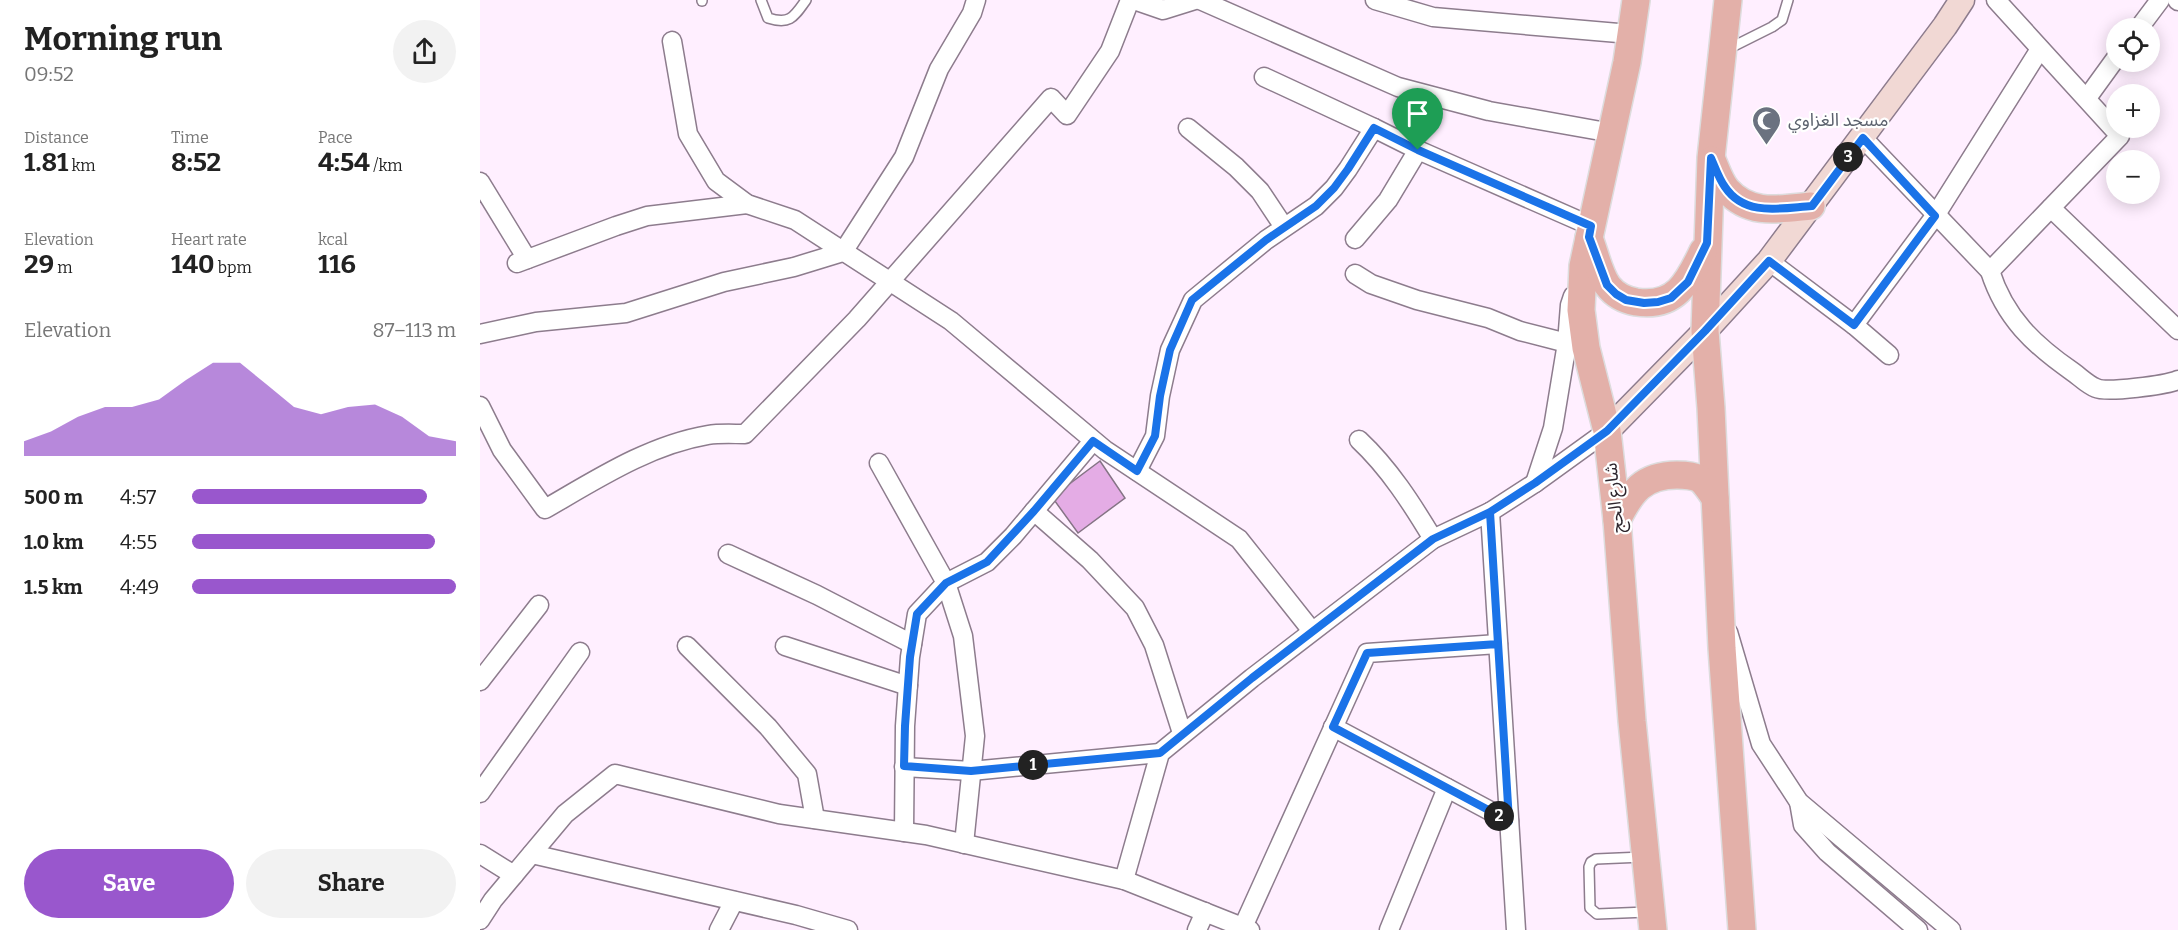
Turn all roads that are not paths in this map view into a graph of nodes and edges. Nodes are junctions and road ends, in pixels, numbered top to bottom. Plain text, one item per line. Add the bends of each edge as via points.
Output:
1 (761, 0) edge
2 (806, 0) edge
3 (976, 0) edge
4 (1132, 0) edge
5 (1195, 0) edge
6 (1200, 0) edge
7 (1375, 0) edge
8 (1636, 0) edge
9 (1728, 0) edge
10 (1788, 0) edge
11 (1962, 0) edge
12 (1996, 0) edge
13 (2160, 0) edge
14 (2146, 18) edge
15 (1630, 34) junction
16 (672, 41) dead end
17 (2040, 49) junction
18 (1721, 53) junction
19 (2106, 72) edge
20 (1264, 77) dead end
21 (2087, 98) junction
22 (1188, 128) dead end
23 (1374, 128) junction
24 (1612, 133) junction
25 (1863, 138) junction
26 (1418, 150) junction
27 (1711, 158) junction
28 (480, 182) edge
29 (747, 204) junction
30 (1812, 206) junction
31 (2051, 208) junction
32 (1935, 216) junction
33 (1284, 227) junction
34 (1590, 232) junction
35 (1355, 239) dead end
36 (1707, 243) junction
37 (843, 252) junction
38 (1769, 261) junction
39 (1583, 266) junction
40 (1990, 271) junction
41 (1355, 274) dead end
42 (889, 281) junction
43 (1854, 325) junction
44 (2178, 330) edge
45 (1705, 331) junction
46 (480, 334) edge
47 (1567, 343) junction
48 (1889, 355) dead end
49 (2178, 380) edge
50 (480, 406) edge
51 (1607, 431) junction
52 (1359, 440) dead end
53 (1093, 441) junction
54 (879, 463) dead end
55 (1137, 471) junction
56 (1535, 483) junction
57 (1715, 498) junction
58 (1034, 511) junction
59 (1490, 512) junction
60 (1617, 520) junction
61 (1433, 539) junction
62 (728, 554) dead end
63 (946, 583) junction
64 (540, 605) dead end
65 (1720, 610) junction
66 (1312, 632) junction
67 (912, 644) junction
68 (1498, 644) junction
69 (785, 645) dead end
70 (687, 646) dead end
71 (580, 652) dead end
72 (480, 681) edge
73 (908, 686) junction
74 (1333, 727) junction
75 (1182, 733) junction
76 (1160, 753) junction
77 (904, 766) junction
78 (971, 771) junction
79 (1446, 788) junction
80 (480, 793) edge
81 (1799, 802) junction
82 (815, 819) junction
83 (1509, 821) junction
84 (904, 832) junction
85 (964, 844) junction
86 (480, 854) edge
87 (532, 854) junction
88 (1646, 857) junction
89 (514, 875) junction
90 (1124, 880) junction
91 (734, 901) junction
92 (1205, 912) junction
93 (480, 920) edge
94 (1651, 921) edge
95 (1744, 928) edge
96 (1246, 929) edge
97 (719, 930) edge
98 (848, 930) edge
99 (1197, 930) edge
100 (1389, 930) edge
101 (1516, 930) edge
102 (1918, 930) edge
103 (1951, 930) edge

1 - 2 lane via 768,18 781,22 793,18
3 - 37 street via 939,69 904,157
4 - 5 street via 1163,10
4 - 42 street via 1110,51 1067,114 1051,98
6 - 24 street via 1398,87 1489,111
7 - 15 street via 1433,17
8 - 15 main road, شارع الحج
9 - 18 main road
10 - 18 lane via 1782,20
11 - 25 street
12 - 17 street
13 - 14 street
15 - 24 main road, شارع الحج
16 - 29 street via 688,134 716,181
17 - 21 street
17 - 32 street
18 - 27 main road
19 - 21 street
20 - 23 street
21 - 31 street via 2120,136
22 - 33 street via 1260,191
23 - 26 street
23 - 33 street via 1334,188 1316,206
24 - 34 main road, شارع الحج
25 - 30 street
25 - 32 street
26 - 34 street
26 - 35 street via 1388,200
27 - 30 main road via 1725,188 1742,204 1759,209
27 - 36 main road
28 - 29 street via 522,261 647,216
29 - 37 street via 795,220
30 - 38 street
31 - 40 street
31 - 44 street
32 - 40 street
32 - 43 street
33 - 55 street via 1192,300 1170,350 1155,436
34 - 36 main road via 1607,285 1626,300 1644,303 1671,298 1688,282
34 - 39 main road, شارع الحج
36 - 45 main road
37 - 42 street
37 - 46 street via 724,282 626,313 536,322
38 - 43 street
38 - 45 street
39 - 47 street via 1569,305
39 - 51 main road, شارع الحج via 1581,310 1586,348
40 - 49 street via 1997,292 2027,337 2096,389
41 - 47 street via 1371,284 1417,300
42 - 50 street via 745,434 710,435 671,444 610,471 545,509 502,450
42 - 53 street via 951,321
43 - 48 street
45 - 51 street
45 - 57 main road
47 - 56 street via 1552,428
51 - 56 street
51 - 60 main road, شارع الحج
52 - 61 street via 1412,504
53 - 55 street
53 - 58 street
54 - 63 street
55 - 66 street via 1239,539
56 - 59 street
57 - 60 main road via 1700,479 1663,475 1639,487
57 - 65 main road
58 - 63 street via 987,562
58 - 75 street via 1090,560 1135,608 1154,645
59 - 61 street
59 - 68 street
60 - 88 main road, شارع الحج
61 - 66 street
62 - 67 street
63 - 67 street via 917,614
63 - 78 street via 963,636 975,736
64 - 72 street
65 - 81 street via 1761,744
65 - 95 main road
66 - 75 street
67 - 73 street
68 - 74 street via 1367,653
68 - 83 street
69 - 73 street
70 - 82 street via 768,727 807,774
71 - 80 street
73 - 77 street
74 - 79 street
74 - 96 street
75 - 76 street
76 - 78 street
76 - 90 street
77 - 78 street
77 - 84 street
78 - 85 street
79 - 83 street
79 - 100 street
81 - 102 street via 1803,825 1827,852
81 - 103 street
82 - 84 street
82 - 87 street via 779,814 615,774 565,814
83 - 101 street
84 - 85 street
85 - 90 street
86 - 89 street
87 - 89 street
87 - 91 street
88 - 94 main road, شارع الحج
88 - 94 lane via 1592,862 1590,908 1597,914
89 - 93 street
90 - 92 street
91 - 97 street
91 - 98 street
92 - 96 street
92 - 99 street

